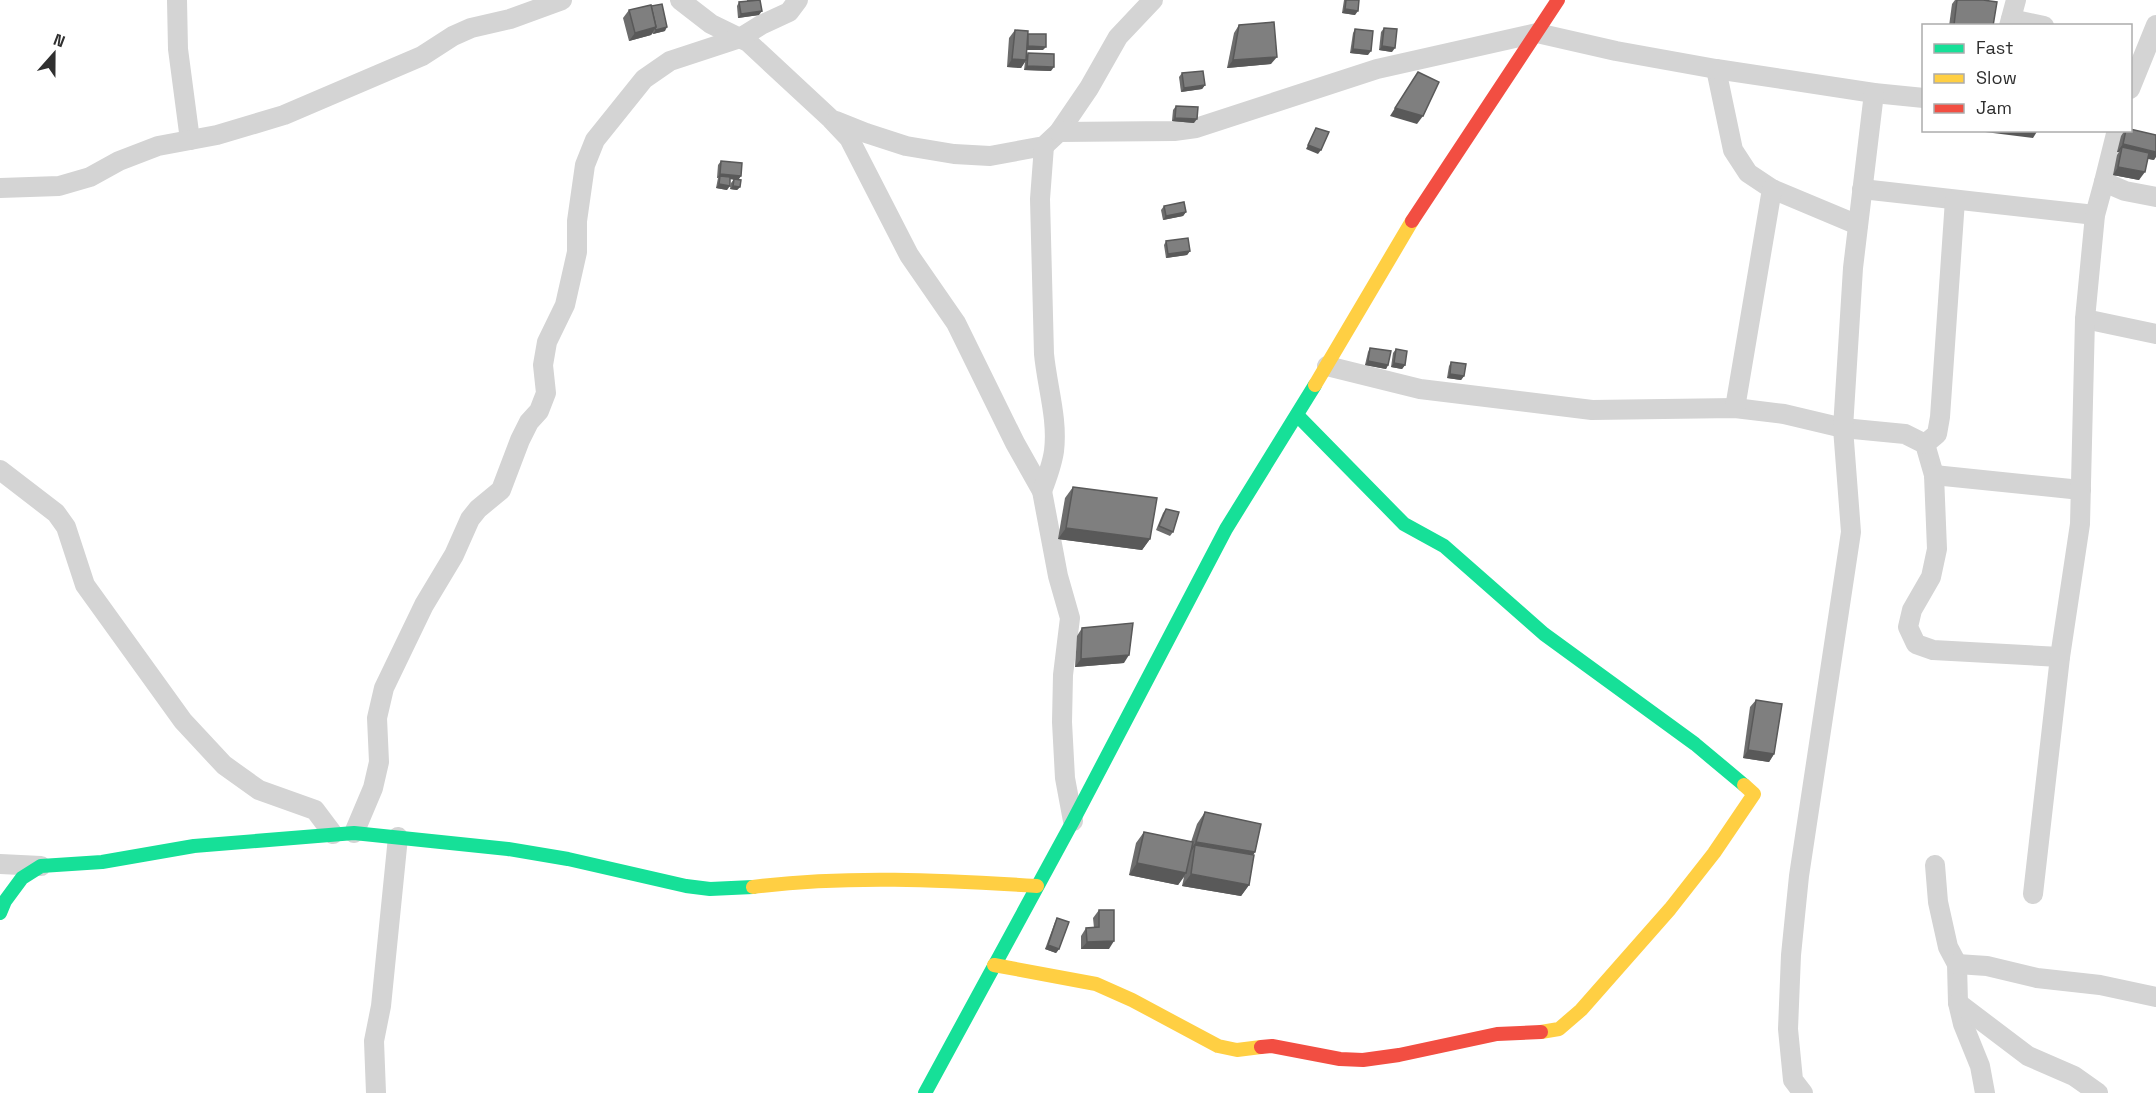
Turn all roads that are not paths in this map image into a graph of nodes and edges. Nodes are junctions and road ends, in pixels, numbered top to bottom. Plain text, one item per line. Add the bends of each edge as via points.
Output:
1 (177, 0) edge
2 (562, 0) edge
3 (680, 0) edge
4 (798, 0) edge
5 (1153, 0) edge
6 (1558, 0) edge
7 (2012, 15) edge
8 (2038, 24) edge
9 (2156, 26) edge
10 (1537, 33) junction
11 (740, 38) junction
12 (2139, 44) edge
13 (1716, 69) junction
14 (2132, 79) edge
15 (1874, 93) junction
16 (1922, 98) edge
17 (831, 118) junction
18 (1059, 132) junction
19 (2116, 132) edge
20 (190, 140) junction
21 (1044, 146) junction
22 (2104, 182) junction
23 (0, 188) edge
24 (1772, 189) junction
25 (1862, 189) junction
26 (2156, 197) edge
27 (1955, 200) junction
28 (2095, 214) junction
29 (1858, 225) junction
30 (2085, 319) junction
31 (2156, 334) edge
32 (1327, 366) junction
33 (1735, 408) junction
34 (1298, 415) junction
35 (1843, 428) junction
36 (1925, 444) junction
37 (0, 470) edge
38 (1934, 475) junction
39 (2081, 490) junction
40 (1042, 491) junction
41 (2060, 657) junction
42 (1073, 821) junction
43 (354, 833) junction
44 (333, 834) junction
45 (398, 837) junction
46 (0, 864) edge
47 (1935, 865) dead end
48 (41, 866) junction
49 (1037, 886) junction
50 (2033, 894) dead end
51 (0, 913) edge
52 (1957, 964) junction
53 (994, 965) junction
54 (2156, 997) edge
55 (1958, 1003) junction
56 (376, 1093) edge
57 (925, 1093) edge
58 (1803, 1093) edge
59 (1985, 1093) edge
60 (2098, 1093) edge

1 - 20 street via 178,48
2 - 20 street via 471,28 422,56 284,115
3 - 11 street via 711,24
4 - 11 street via 789,12
5 - 18 street via 1118,37
6 - 10 street
7 - 8 street
9 - 12 street
10 - 13 street
10 - 18 street via 1377,69 1196,128
10 - 32 street via 1421,206
11 - 17 street
11 - 43 street via 670,61 644,79 595,140 585,165 577,252 568,295 547,342 543,365 546,393 520,440 501,490 470,519 384,688 377,718 377,771
12 - 14 street
13 - 15 street
13 - 24 street via 1733,150 1748,173
15 - 16 street
15 - 25 street
17 - 21 street via 906,146 954,154 990,156
17 - 40 street via 849,138 909,255 956,322
18 - 21 street
19 - 22 street
20 - 23 street via 158,146 90,177 59,186
21 - 40 street via 1040,199 1044,354 1055,448
22 - 26 street
22 - 28 street
24 - 29 street
24 - 33 street
25 - 27 street
25 - 29 street
27 - 28 street
27 - 36 street via 1940,417 1937,434
28 - 30 street
29 - 35 street
30 - 31 street
30 - 39 street
32 - 33 street via 1420,390 1592,410
32 - 34 street
33 - 35 street via 1784,414
34 - 42 street via 1226,529
34 - 53 street via 1404,524 1444,546 1544,634 1686,737 1754,794 1670,909 1581,1010 1559,1029 1497,1034 1363,1060 1272,1046 1237,1050 1218,1046 1096,984
35 - 36 street via 1905,434
35 - 58 street via 1851,532 1799,876 1791,955 1788,1029 1793,1080
36 - 38 street
37 - 44 street via 56,513 66,527 85,585 191,730 224,765 259,790 315,810
38 - 39 street
38 - 41 street via 1937,549 1931,577 1912,610 1908,627 1916,644 1933,650
39 - 41 street via 2080,524
40 - 42 street via 1070,618 1062,722 1065,778
41 - 50 street
42 - 49 street
43 - 44 street
43 - 45 street
44 - 48 street via 194,846 102,862
45 - 49 street via 568,859 710,889 840,880
45 - 56 street via 374,1041
46 - 48 street
47 - 52 street via 1938,902 1948,947
48 - 51 street via 22,878
49 - 53 street
52 - 54 street
52 - 55 street
53 - 57 street
55 - 59 street
55 - 60 street via 2028,1056 2074,1076

